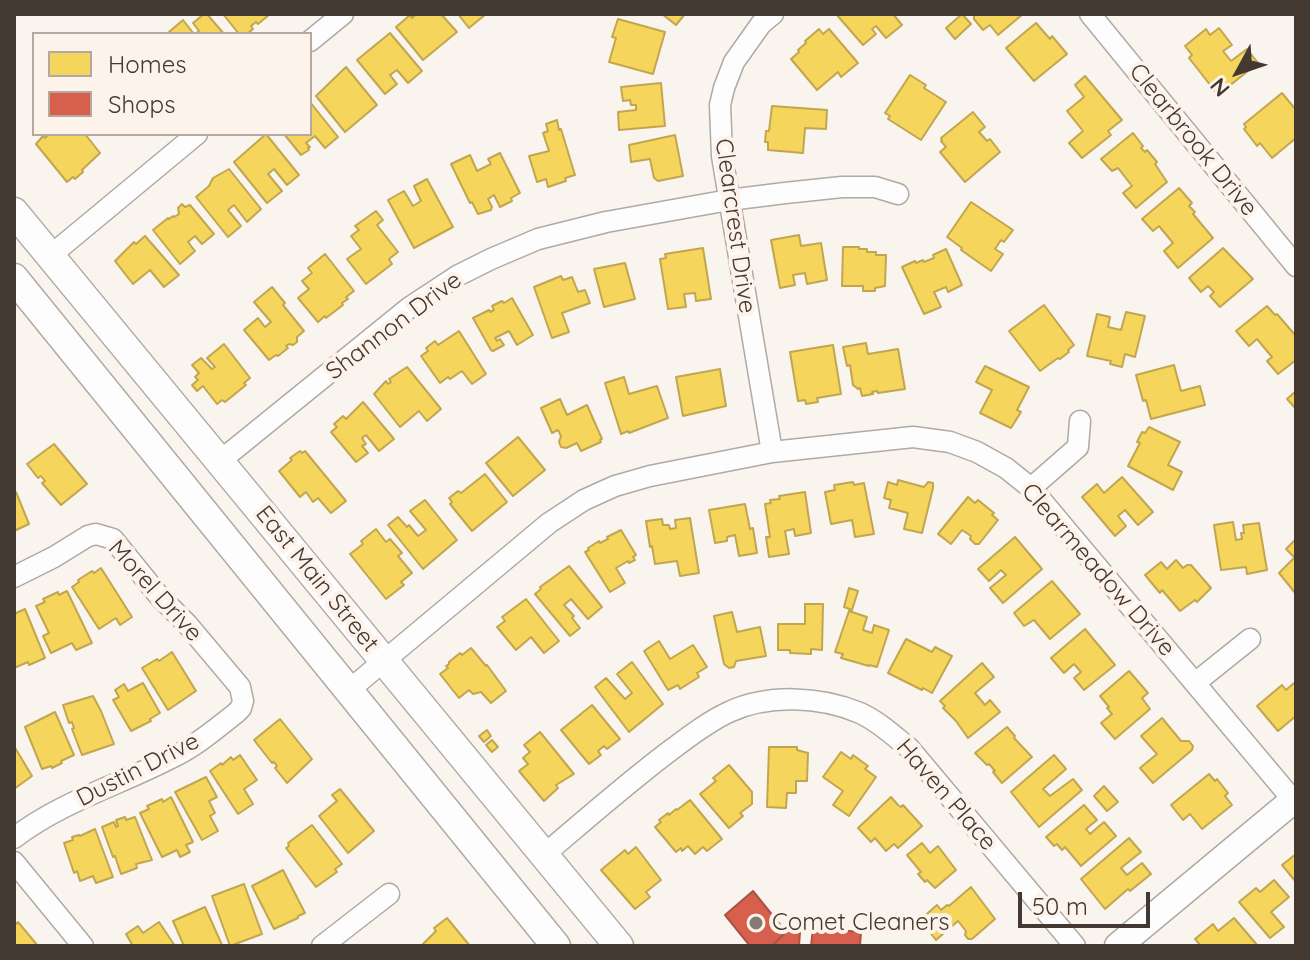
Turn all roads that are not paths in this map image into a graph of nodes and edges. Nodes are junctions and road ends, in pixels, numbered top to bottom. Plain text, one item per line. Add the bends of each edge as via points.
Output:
1 (343, 14) edge
2 (773, 14) edge
3 (1090, 14) edge
4 (312, 39) edge
5 (195, 136) edge
6 (898, 194) dead end
7 (729, 200) junction
8 (14, 212) edge
9 (50, 256) junction
10 (1296, 266) edge
11 (15, 283) edge
12 (1080, 421) dead end
13 (772, 452) junction
14 (220, 461) junction
15 (1031, 488) junction
16 (14, 577) edge
17 (1250, 639) dead end
18 (384, 661) junction
19 (1195, 683) junction
20 (240, 687) joint
21 (348, 691) junction
22 (1294, 799) edge
23 (14, 838) edge
24 (545, 854) junction
25 (14, 862) edge
26 (389, 894) dead end
27 (83, 946) edge
28 (322, 946) edge
29 (556, 946) edge
30 (619, 946) edge
31 (1075, 946) edge
32 (1118, 946) edge

1 - 4 street
2 - 7 street, Clearcrest Drive via 734,62 724,88 722,156
3 - 10 street, Clearbrook Drive
5 - 9 street
6 - 7 street, Shannon Drive via 875,187 842,187
7 - 13 street, Clearcrest Drive
7 - 14 street, Shannon Drive via 538,239 457,276 410,307
8 - 9 main road, East Main Street
9 - 11 main road
9 - 14 main road, East Main Street
11 - 21 main road, East Main Street
12 - 15 street via 1078,447
13 - 15 street, Clearmeadow Drive via 913,437 938,440 977,452
13 - 18 street, Clearmeadow Drive via 650,476 584,500 549,523
14 - 18 main road, East Main Street
15 - 19 street, Clearmeadow Drive
16 - 20 street, Morel Drive via 88,536 113,539
17 - 19 street
18 - 21 street, Clearmeadow Drive
18 - 24 main road, East Main Street
19 - 22 street, Clearmeadow Drive
20 - 23 street, Dustin Drive via 241,708 196,743 62,807
21 - 29 main road, East Main Street
22 - 32 street
24 - 30 main road, East Main Street
24 - 31 street, Haven Place via 654,763 727,713 763,702 823,702 862,714 909,748
25 - 27 street
26 - 28 street

